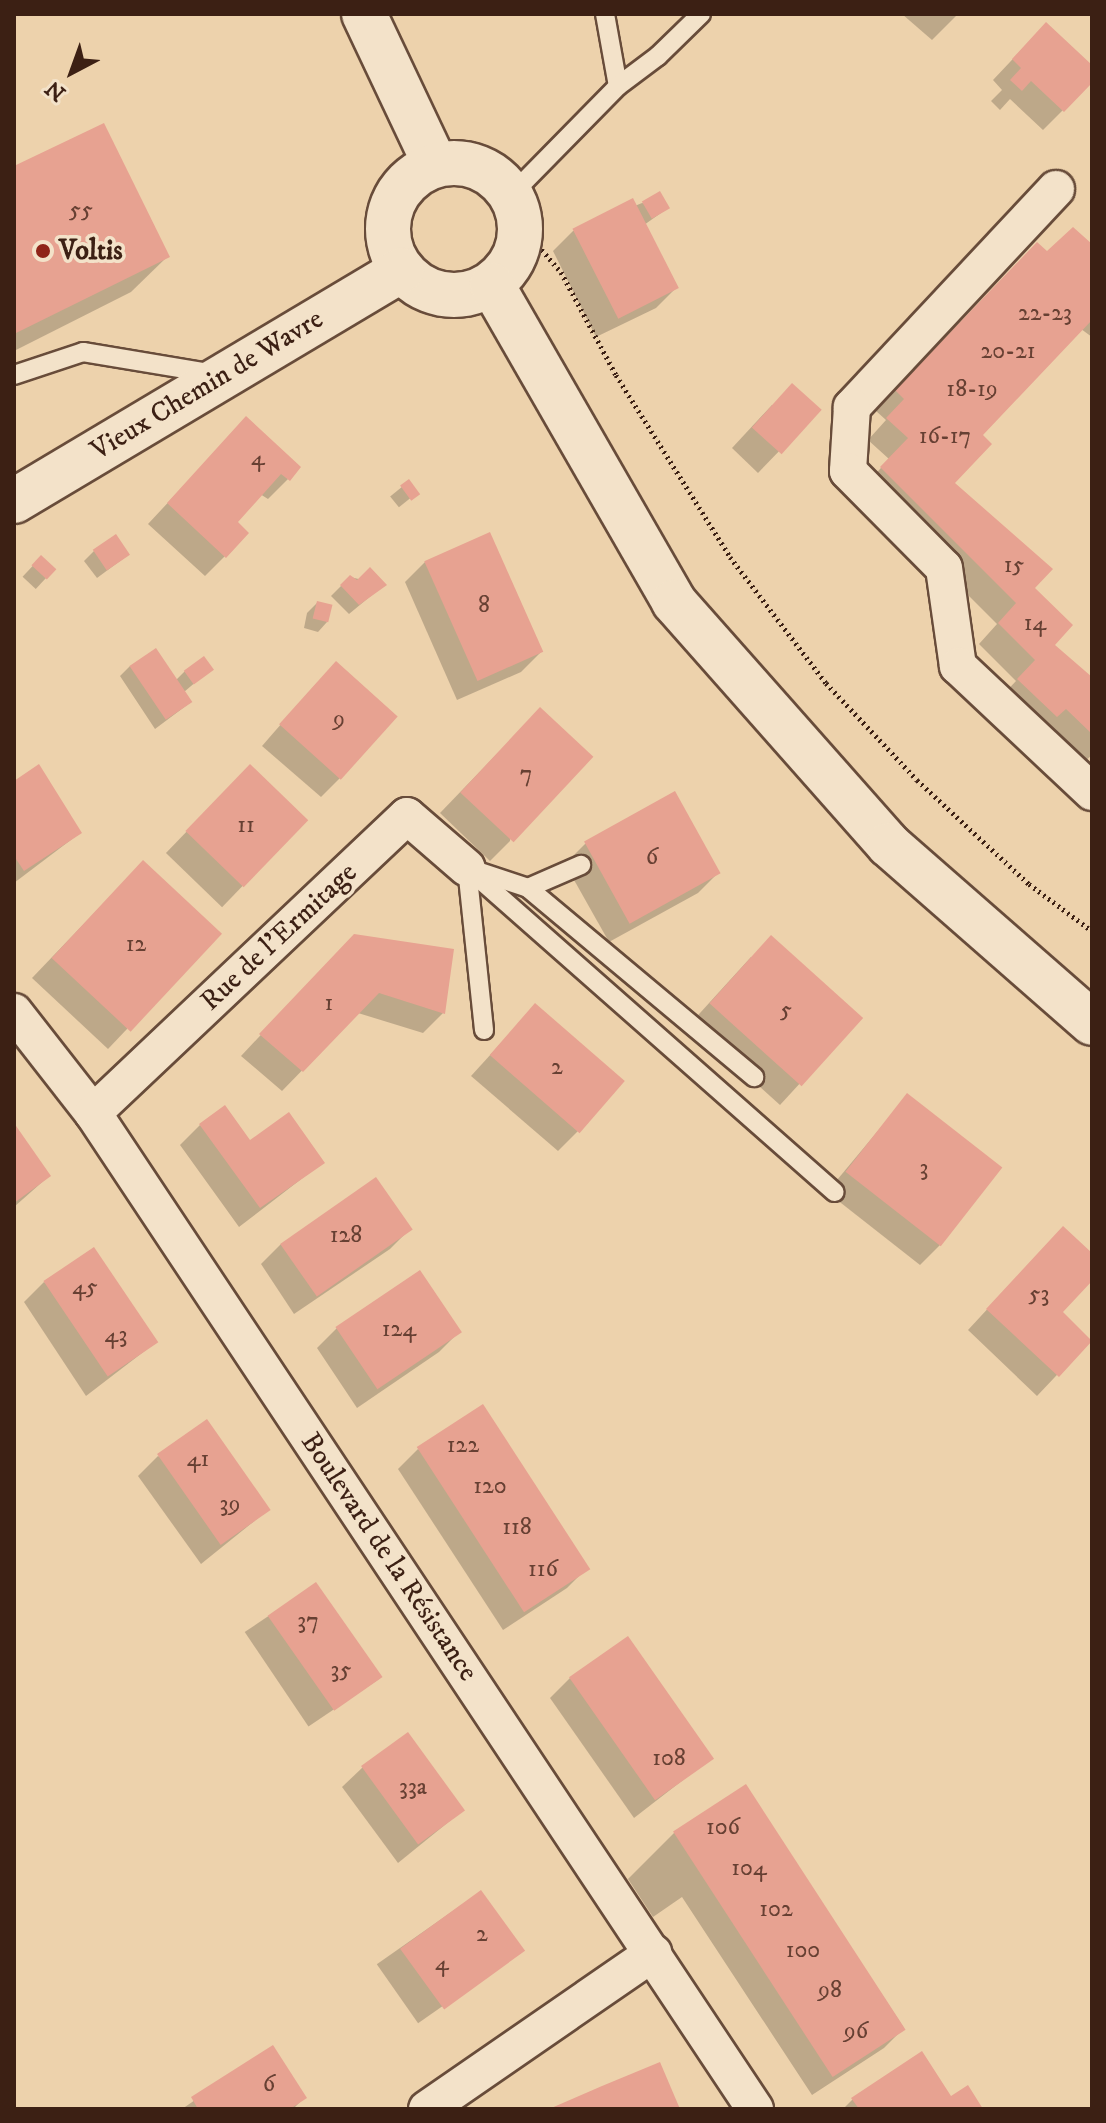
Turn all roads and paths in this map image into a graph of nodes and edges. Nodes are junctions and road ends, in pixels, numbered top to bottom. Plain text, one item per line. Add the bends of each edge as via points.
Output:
1 (364, 14) edge
2 (605, 14) edge
3 (701, 14) edge
4 (618, 86) junction
5 (435, 164) junction
6 (1056, 189) dead end
7 (517, 211) junction
8 (401, 270) junction
9 (492, 285) junction
10 (14, 375) edge
11 (223, 376) junction
12 (14, 501) edge
13 (1092, 792) edge
14 (581, 865) dead end
15 (467, 868) junction
16 (528, 888) junction
17 (1092, 931) edge
18 (14, 1012) edge
19 (1092, 1023) edge
20 (484, 1030) dead end
21 (754, 1077) dead end
22 (93, 1113) junction
23 (834, 1192) dead end
24 (653, 1953) junction
25 (427, 2109) edge
26 (755, 2109) edge

1 - 5 main road
2 - 4 lane
3 - 4 lane
4 - 7 lane
5 - 7 main road via 464,162 492,173
5 - 8 main road via 407,180 390,208 388,240
6 - 13 street via 852,407 848,471 944,568 958,666
7 - 9 main road via 514,260
7 - 17 path via 561,272 616,375 730,557 826,683 917,780 1029,884
8 - 9 main road via 427,291 460,297
8 - 11 main road, Vieux Chemin de Wavre
9 - 19 main road via 674,602 889,845
10 - 11 lane via 83,352
11 - 12 main road, Vieux Chemin de Wavre
14 - 16 lane
15 - 16 lane
15 - 20 lane
15 - 22 street, Rue de l'Ermitage via 407,816
15 - 23 lane
16 - 21 lane
18 - 22 street, Boulevard de la Résistance
22 - 24 street, Boulevard de la Résistance
24 - 25 street
24 - 26 street, Boulevard de la Résistance

